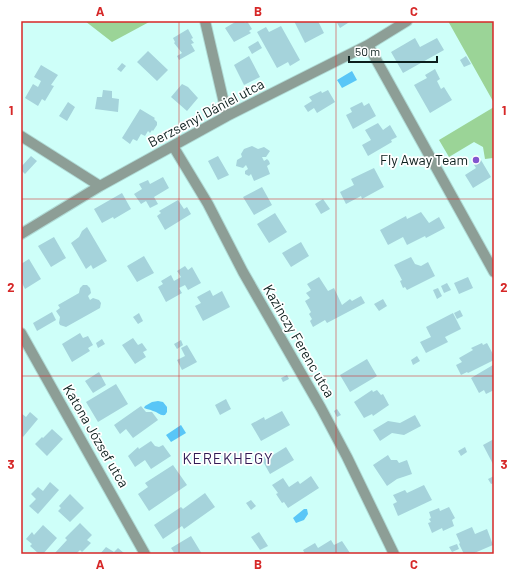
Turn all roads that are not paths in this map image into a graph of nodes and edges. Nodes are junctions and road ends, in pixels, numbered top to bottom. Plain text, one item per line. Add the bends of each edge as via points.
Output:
1 (204, 21) edge
2 (407, 21) edge
3 (368, 45) junction
4 (227, 116) junction
5 (21, 136) edge
6 (173, 146) junction
7 (100, 186) junction
8 (21, 234) edge
9 (494, 272) edge
10 (21, 333) edge
11 (146, 554) edge
12 (394, 554) edge

1 - 4 street
2 - 3 street, Berzsenyi Dániel utca
3 - 4 street, Berzsenyi Dániel utca
3 - 9 street
4 - 6 street, Berzsenyi Dániel utca
5 - 7 street
6 - 7 street, Berzsenyi Dániel utca
6 - 12 street, Kazinczy Ferenc utca via 321,408
7 - 8 street, Berzsenyi Dániel utca
10 - 11 street, Katona József utca

